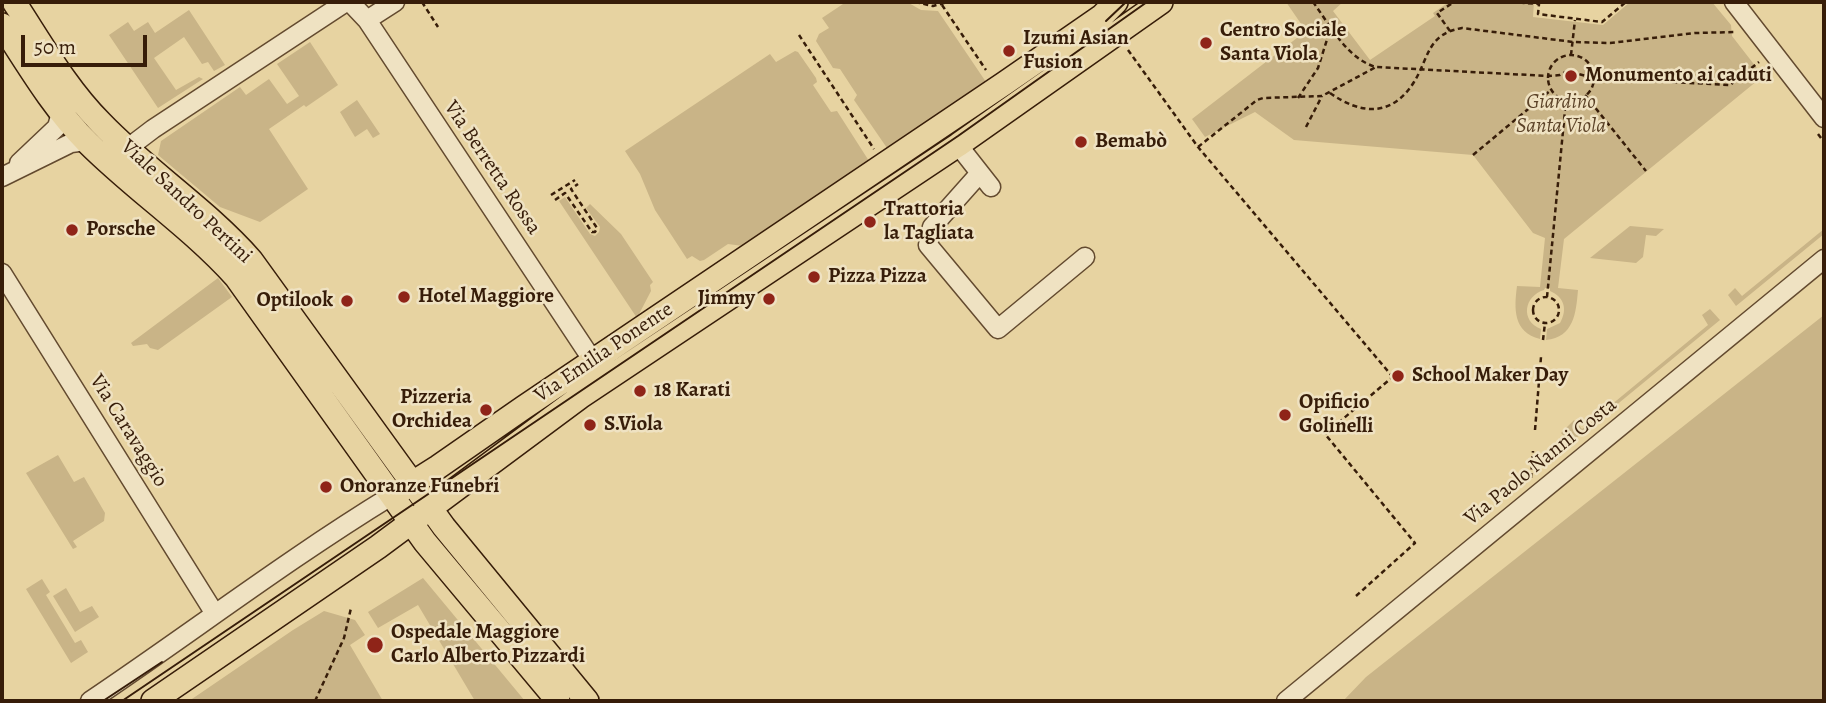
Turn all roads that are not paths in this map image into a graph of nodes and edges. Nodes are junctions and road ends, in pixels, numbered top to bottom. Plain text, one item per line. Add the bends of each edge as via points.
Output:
1 (14, 2) edge
2 (348, 2) edge
3 (395, 2) edge
4 (1116, 2) edge
5 (1161, 2) edge
6 (1734, 2) edge
7 (367, 20) junction
8 (2, 25) edge
9 (61, 113) junction
10 (1824, 118) edge
11 (86, 141) junction
12 (958, 145) junction
13 (128, 148) junction
14 (5, 175) edge
15 (1085, 257) dead end
16 (1824, 259) edge
17 (2, 273) edge
18 (593, 361) junction
19 (412, 484) junction
20 (391, 496) junction
21 (430, 508) junction
22 (411, 523) junction
23 (215, 614) junction
24 (90, 701) edge
25 (153, 701) edge
26 (558, 701) edge
27 (587, 701) edge
28 (1286, 701) edge

1 - 13 main road, Viale Sandro Pertini via 74,91
2 - 7 street, Via Berretta Rossa
2 - 13 street, Via Berretta Rossa
3 - 7 street
4 - 18 main road, Via Emilia Ponente via 1005,83
5 - 12 main road, Via Emilia Ponente
6 - 10 street
7 - 18 street, Via Berretta Rossa
8 - 9 main road, Viale Sandro Pertini
9 - 11 main road, Viale Sandro Pertini
9 - 14 street via 57,127
11 - 14 street
11 - 20 main road, Viale Sandro Pertini via 236,277
12 - 15 street via 986,180 932,227 928,245 998,329
12 - 21 main road, Via Emilia Ponente via 580,397
13 - 19 main road, Viale Sandro Pertini via 251,260
16 - 28 street, Via Paolo Nanni Costa
17 - 23 street, Via Caravaggio
18 - 19 main road, Via Emilia Ponente
19 - 20 main road, Via Emilia Ponente
19 - 21 main road, Viale Sandro Pertini
20 - 22 main road, Viale Sandro Pertini
20 - 23 street, Via Emilia Ponente
21 - 22 main road, Via Emilia Ponente
21 - 27 main road, Viale Sandro Pertini
22 - 25 main road, Via Emilia Ponente
22 - 26 main road, Viale Sandro Pertini
23 - 24 street, Via Emilia Ponente

